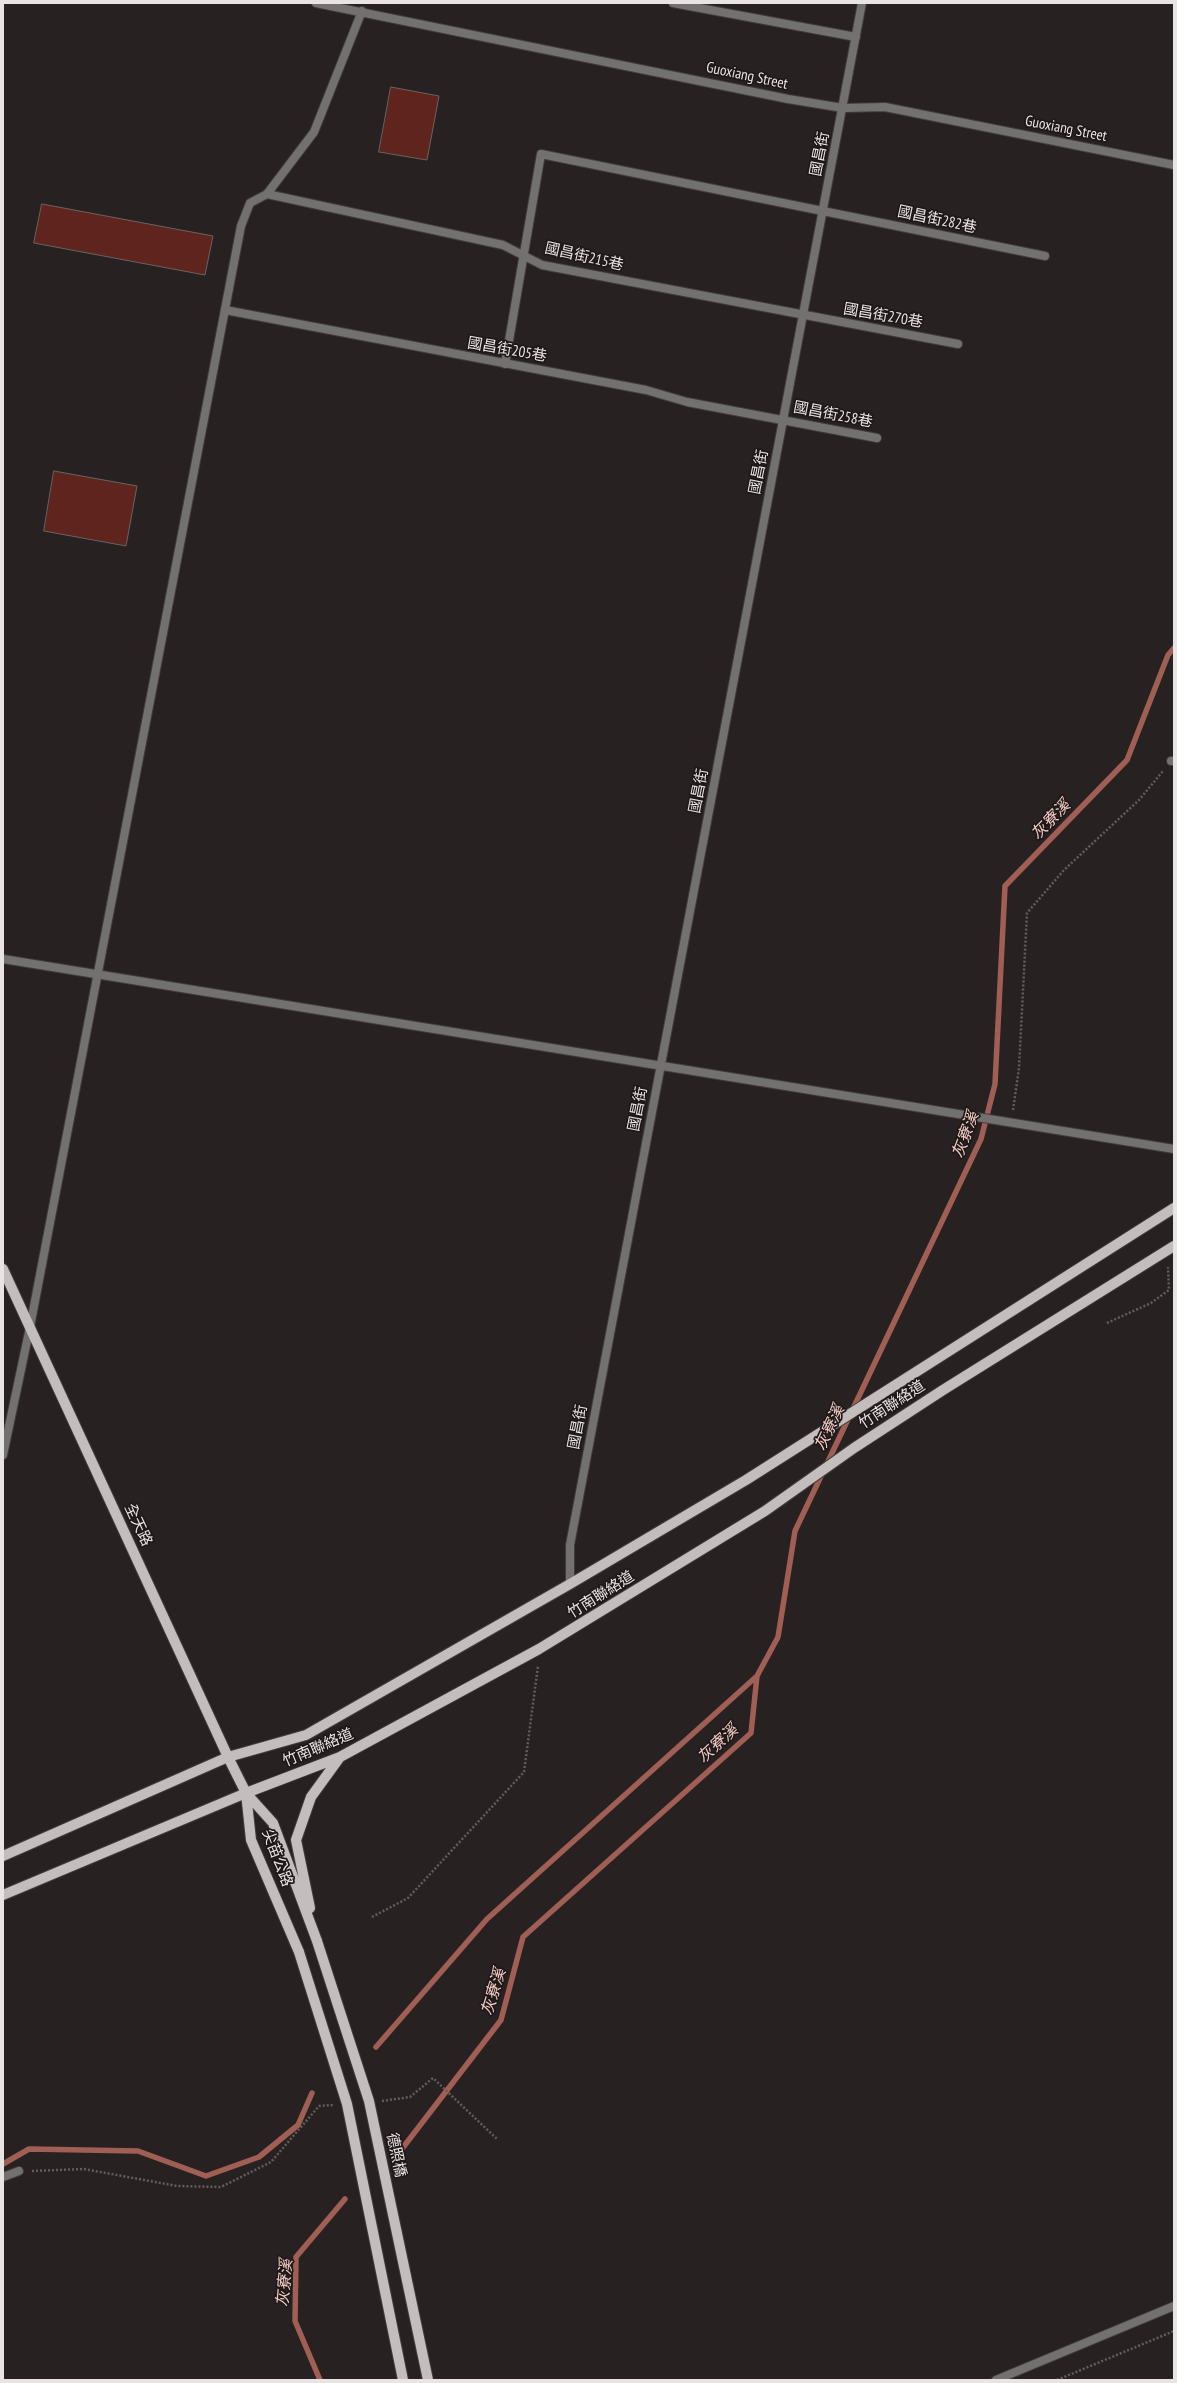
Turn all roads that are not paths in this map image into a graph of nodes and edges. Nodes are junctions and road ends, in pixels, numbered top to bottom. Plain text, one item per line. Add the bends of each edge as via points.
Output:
1 (316, 3) edge
2 (673, 3) edge
3 (862, 3) edge
4 (362, 11) junction
5 (856, 37) junction
6 (843, 108) junction
7 (1174, 165) edge
8 (267, 194) junction
9 (824, 211) junction
10 (524, 255) junction
11 (1045, 256) dead end
12 (225, 310) junction
13 (804, 316) junction
14 (958, 344) dead end
15 (505, 364) junction
16 (784, 420) junction
17 (877, 438) dead end
18 (3, 959) edge
19 (98, 974) junction
20 (661, 1065) junction
21 (1174, 1149) edge
22 (1174, 1208) edge
23 (1174, 1246) edge
24 (3, 1269) edge
25 (30, 1327) junction
26 (3, 1455) edge
27 (570, 1584) junction
28 (228, 1757) junction
29 (340, 1757) junction
30 (246, 1793) junction
31 (3, 1856) edge
32 (3, 1895) edge
33 (317, 1941) junction
34 (19, 2171) road end
35 (3, 2177) edge
36 (1174, 2306) edge
37 (403, 2380) edge
38 (428, 2380) edge
39 (996, 2380) edge

1 - 4 street, Guoxiang Street
2 - 5 street
3 - 5 street, 國昌街
4 - 6 street, Guoxiang Street
4 - 8 street via 314,132
5 - 6 street, 國昌街
6 - 7 street, Guoxiang Street via 885,107
6 - 9 street, 國昌街
8 - 10 street, 國昌街215巷 via 503,245
8 - 12 street via 250,203 241,226
9 - 10 street, 國昌街282巷 via 541,154
9 - 11 street, 國昌街282巷
9 - 13 street, 國昌街
10 - 13 street, 國昌街215巷 via 542,265
10 - 15 street
12 - 15 street, 國昌街205巷
12 - 19 street
13 - 14 street, 國昌街270巷
13 - 16 street, 國昌街
15 - 16 street, 國昌街205巷 via 646,390 687,402
16 - 17 street, 國昌街258巷
16 - 20 street, 國昌街
18 - 19 street
19 - 20 street
19 - 25 street
20 - 21 street via 972,1118
20 - 27 street, 國昌街 via 570,1545
22 - 27 main road, 竹南聯絡道 via 746,1480
23 - 29 main road, 竹南聯絡道 via 943,1390 854,1448 765,1511 540,1649
24 - 25 main road, 全天路
25 - 26 street
25 - 28 main road, 全天路
27 - 28 main road, 竹南聯絡道 via 306,1735
28 - 30 main road, 全天路
28 - 31 main road, 竹南聯絡道
29 - 30 main road, 竹南聯絡道
29 - 33 main road via 311,1797 296,1840
30 - 32 main road, 竹南聯絡道
30 - 33 main road, 尖苗公路 via 273,1823
30 - 37 main road, 尖苗公路, bridge via 251,1840 299,1952 347,2104
33 - 38 main road, 德照橋, bridge via 370,2101
34 - 35 street
36 - 39 street

